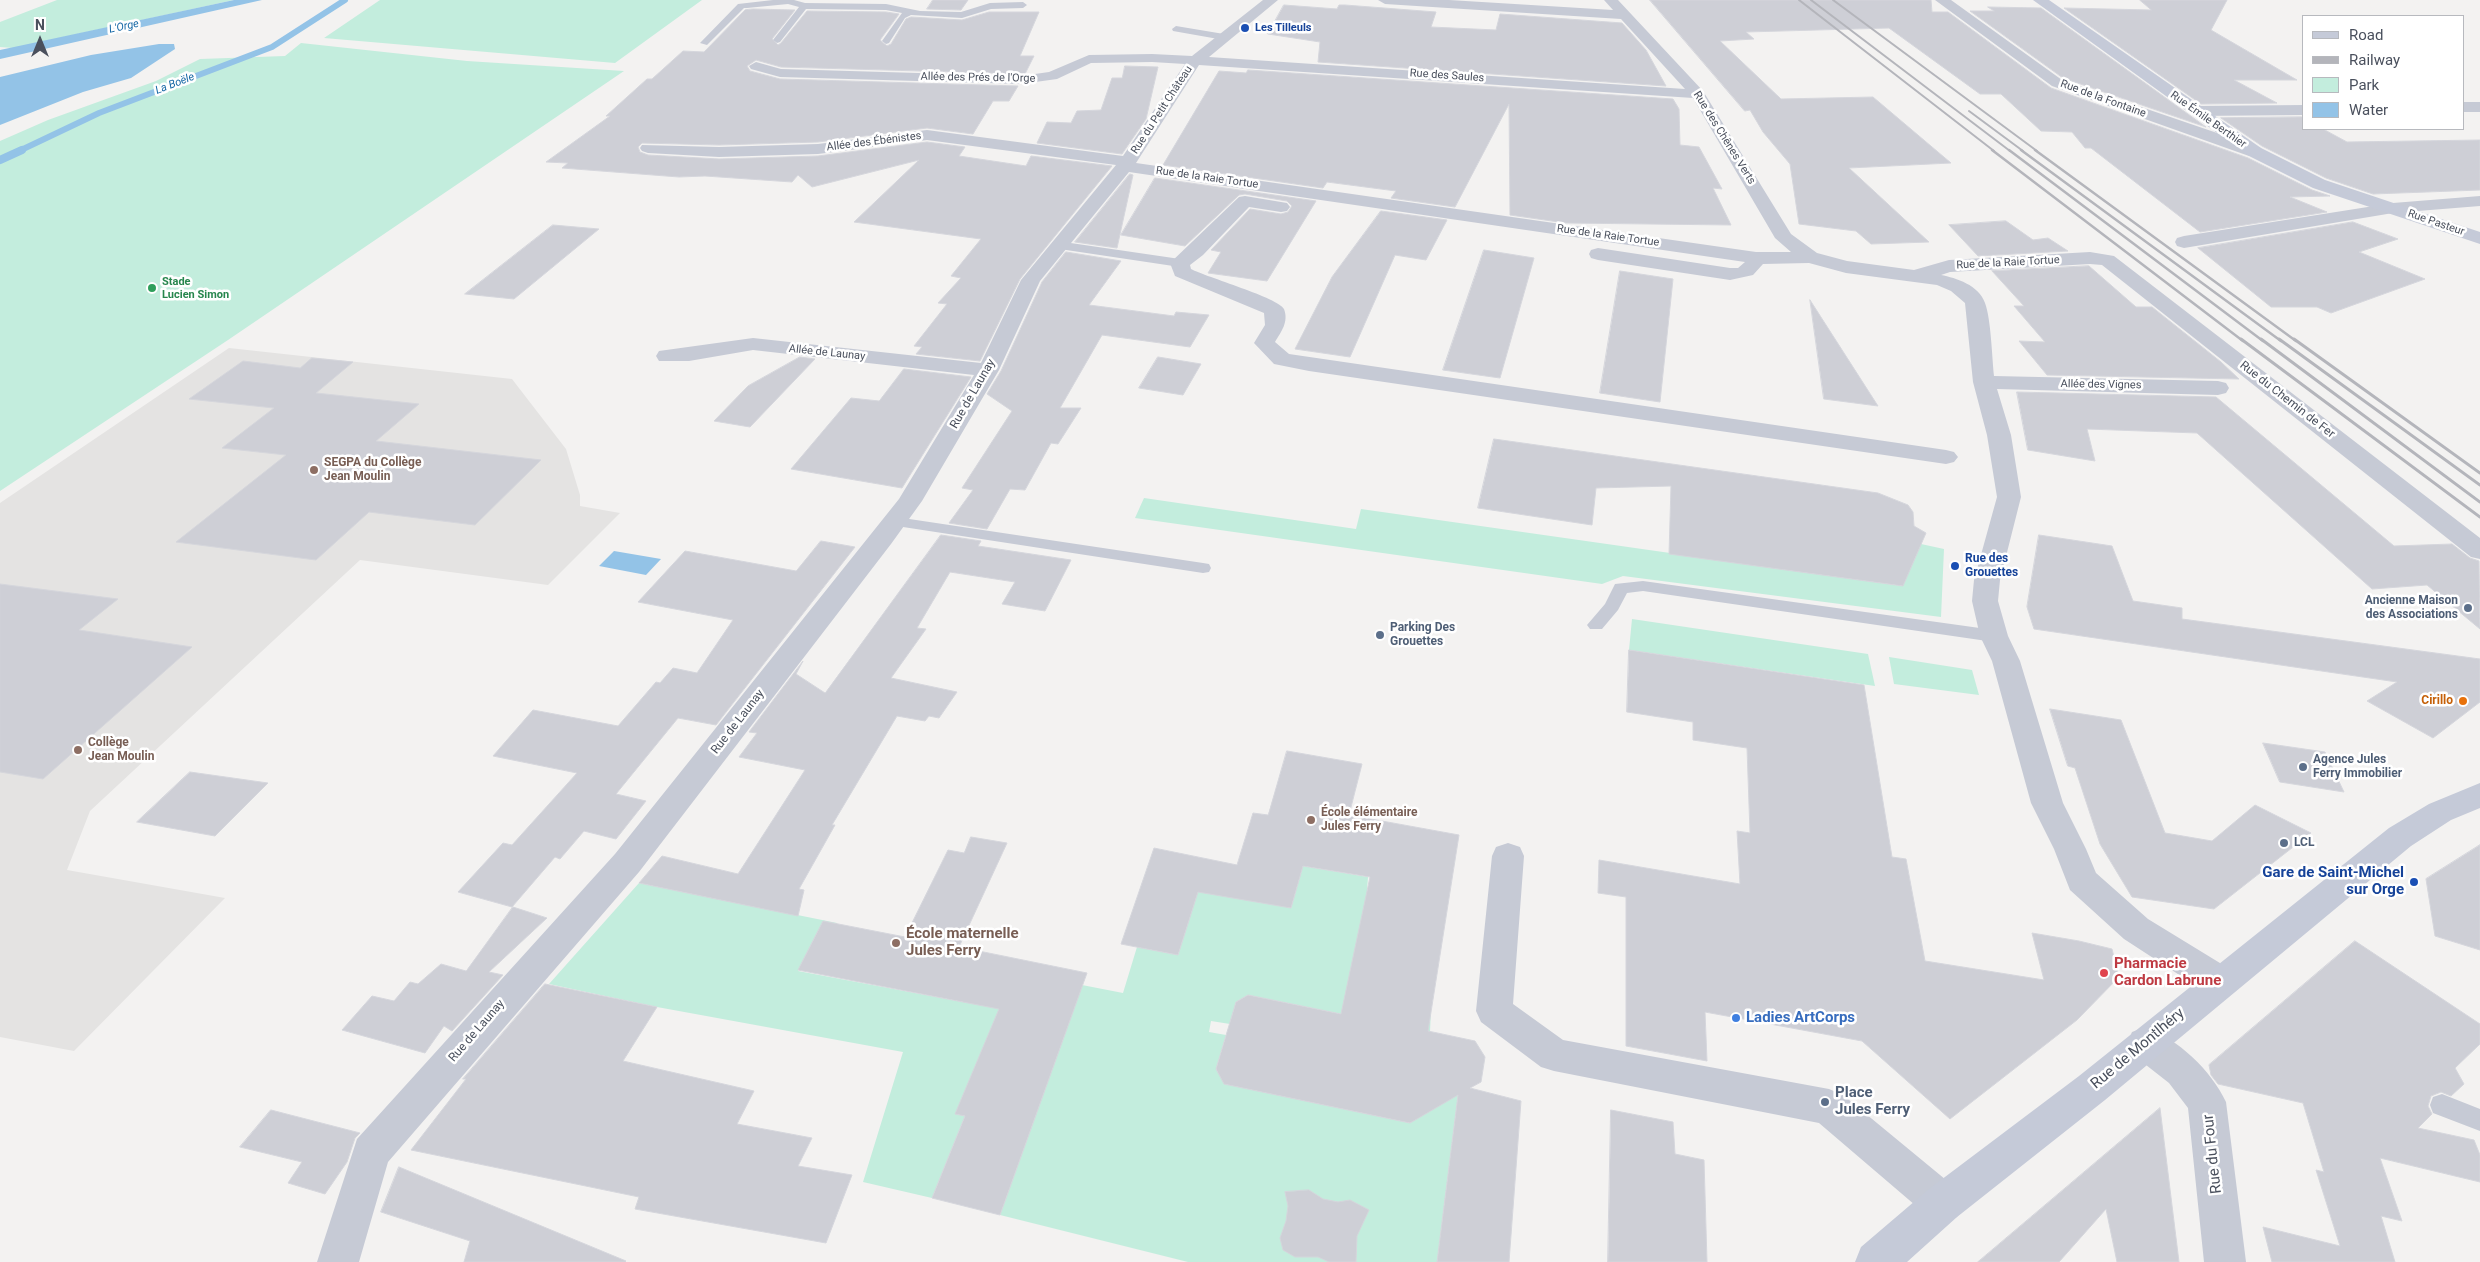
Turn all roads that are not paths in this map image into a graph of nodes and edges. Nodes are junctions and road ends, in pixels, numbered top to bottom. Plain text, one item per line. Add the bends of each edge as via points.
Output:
1 (1271, 0) edge
2 (1385, 0) edge
3 (1611, 0) edge
4 (1942, 0) edge
5 (2040, 0) edge
6 (790, 1) edge
7 (855, 3) edge
8 (990, 3) edge
9 (1023, 5) dead end
10 (804, 6) junction
11 (908, 13) junction
12 (1626, 15) junction
13 (1176, 29) dead end
14 (1224, 37) junction
15 (777, 40) dead end
16 (886, 41) dead end
17 (704, 43) dead end
18 (1197, 60) junction
19 (756, 66) dead end
20 (1698, 94) junction
21 (2465, 107) edge
22 (2480, 107) edge
23 (2302, 110) edge
24 (2195, 111) junction
25 (648, 148) dead end
26 (2255, 152) junction
27 (1127, 164) junction
28 (2480, 201) edge
29 (2393, 208) junction
30 (1313, 211) dead end
31 (2480, 238) edge
32 (2184, 242) dead end
33 (1058, 245) junction
34 (1584, 252) dead end
35 (1810, 257) junction
36 (1756, 258) junction
37 (2090, 258) joint
38 (1180, 263) junction
39 (1915, 276) junction
40 (667, 356) dead end
41 (988, 370) junction
42 (1984, 382) junction
43 (2218, 388) dead end
44 (1946, 457) dead end
45 (896, 522) junction
46 (2480, 551) edge
47 (1204, 568) dead end
48 (1596, 625) dead end
49 (1994, 636) junction
50 (2480, 795) edge
51 (1508, 856) dead end
52 (2220, 982) junction
53 (2145, 1043) junction
54 (2442, 1105) dead end
55 (2480, 1120) edge
56 (1943, 1203) junction
57 (338, 1262) edge
58 (1876, 1262) edge
59 (2225, 1262) edge

1 - 14 street, Rue du Petit Château
2 - 12 street
3 - 12 street, Rue des Chênes Verts
4 - 26 street, Rue de la Fontaine via 2058,84
5 - 24 street, Rue Émile Berthier
6 - 10 lane
6 - 17 lane via 741,6
7 - 10 lane
7 - 11 lane
8 - 9 lane
8 - 11 lane via 962,15
10 - 15 lane
11 - 16 lane via 902,16
12 - 20 street, Rue des Chênes Verts
13 - 14 lane
14 - 18 street, Rue du Petit Château
18 - 19 street, Allée des Prés de l'Orge via 1096,59 1052,76 1021,80 780,73
18 - 20 street, Rue des Saules
18 - 27 street, Rue du Petit Château
20 - 35 street, Rue des Chênes Verts via 1784,238
21 - 22 street
23 - 24 street
24 - 26 street, Rue Émile Berthier
25 - 27 street, Allée des Ébénistes via 719,152 818,149 927,135
26 - 29 street, Rue Émile Berthier via 2320,184
27 - 33 street, Rue de Launay
27 - 36 street, Rue de la Raie Tortue
28 - 29 street
29 - 31 street, Rue Pasteur
29 - 32 street
30 - 38 street via 1245,201
33 - 38 lane
33 - 41 street, Rue de Launay via 1031,280
34 - 36 street via 1730,274 1750,270
35 - 36 street, Rue de la Raie Tortue
35 - 39 street, Rue de la Raie Tortue via 1846,267
37 - 39 street, Rue de la Raie Tortue via 1949,266
37 - 46 street, Rue du Chemin de Fer via 2116,265
38 - 44 street via 1182,272 1196,280 1259,300 1274,310 1274,325 1264,343 1282,359
39 - 42 street via 1957,285 1975,302
40 - 41 street, Allée de Launay via 753,344
41 - 45 street, Rue de Launay
42 - 43 street, Allée des Vignes
42 - 49 street via 1999,435 2009,497 1987,580 1985,601
45 - 47 lane
45 - 57 street, Rue de Launay via 627,863 371,1152
48 - 49 lane via 1612,606 1621,588 1643,586
49 - 52 street via 2006,661 2047,803 2082,881 2136,929
50 - 52 street, Rue de Montlhéry via 2440,812 2400,837
51 - 56 street via 1494,1011 1554,1054 1829,1107
52 - 53 street, Rue de Montlhéry
53 - 56 street, Rue de Montlhéry
53 - 59 street, Rue du Four via 2182,1071 2207,1102
54 - 55 lane
56 - 58 street, Rue de Montlhéry

